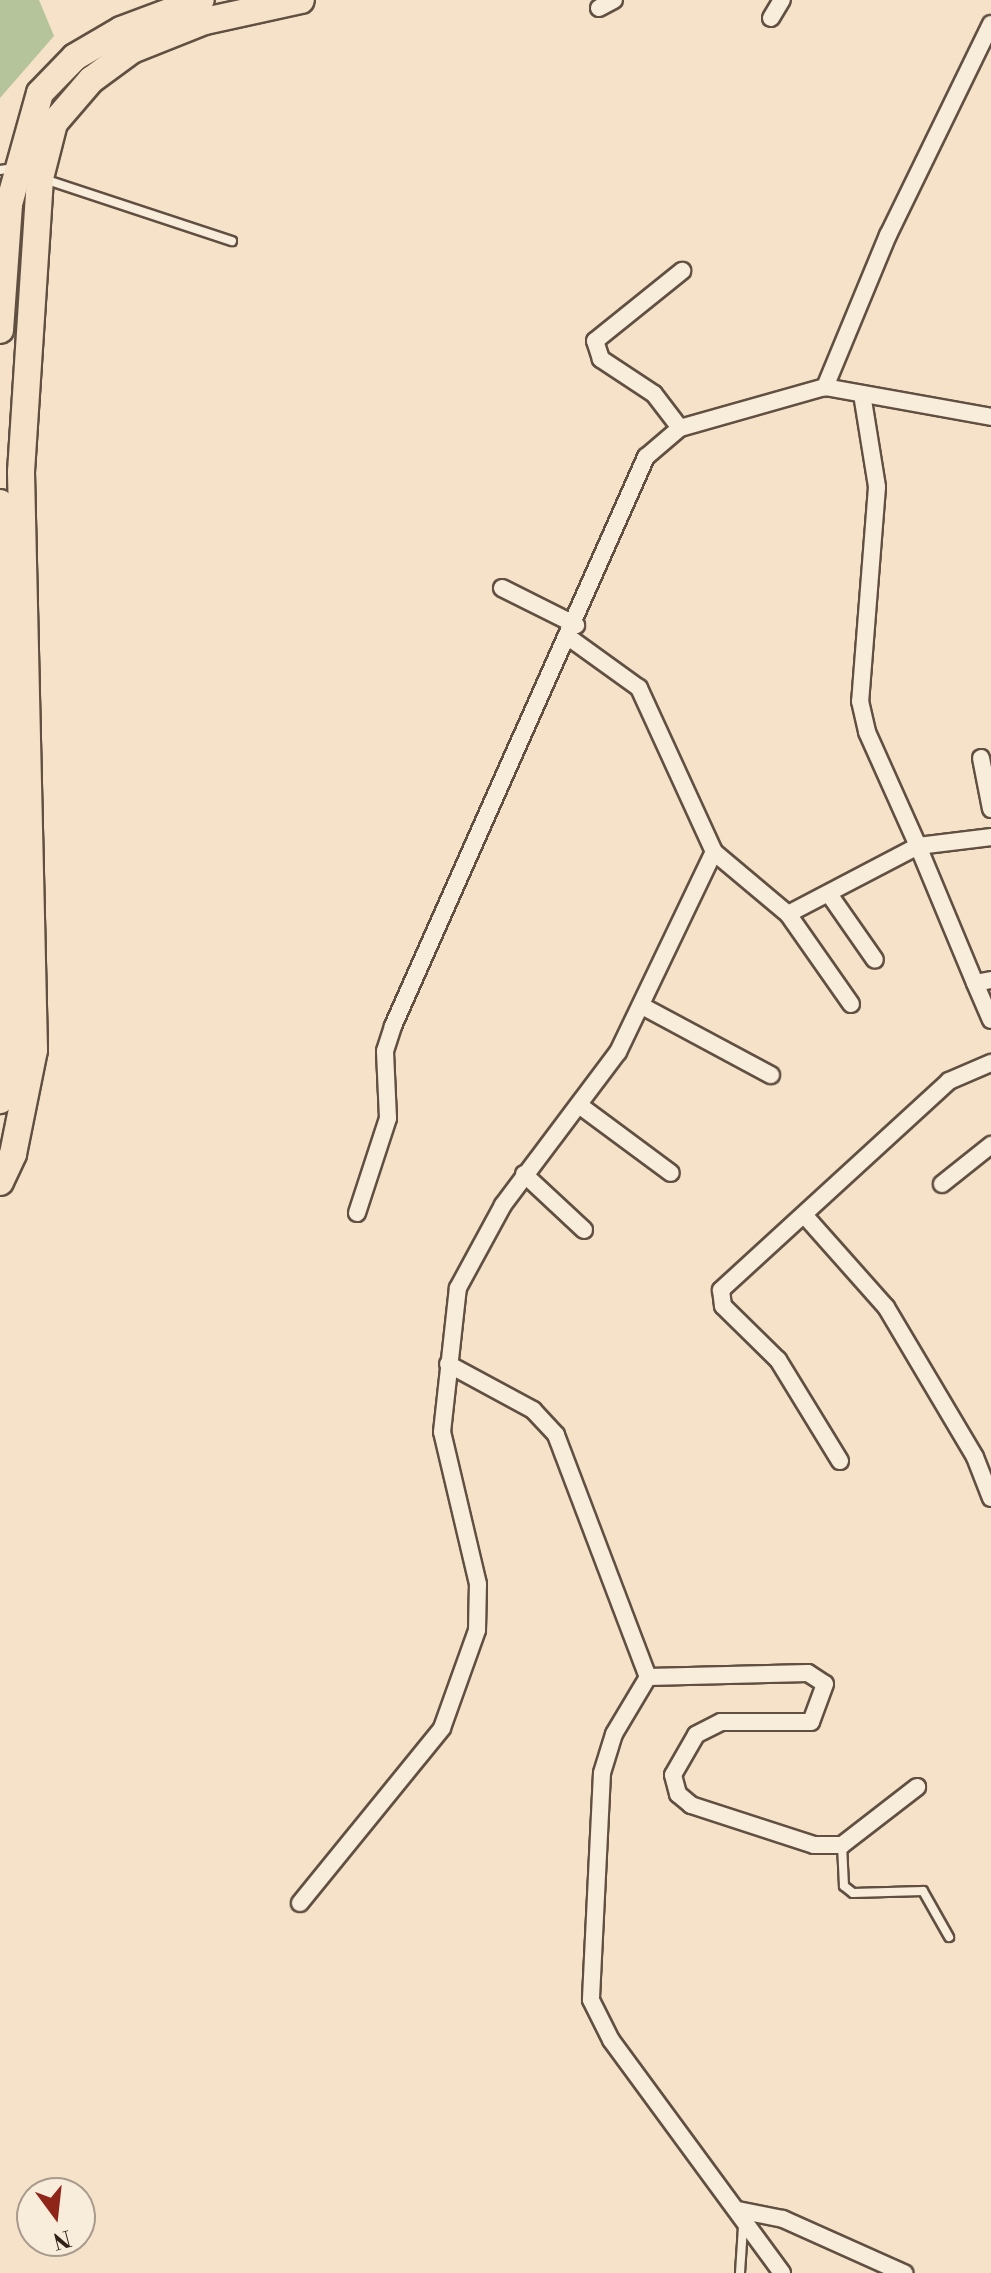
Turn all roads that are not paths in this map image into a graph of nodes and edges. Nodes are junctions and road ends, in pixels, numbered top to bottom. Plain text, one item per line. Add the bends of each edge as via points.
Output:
1 (201, 0) edge
2 (301, 0) edge
3 (782, 0) edge
4 (771, 18) dead end
5 (991, 24) edge
6 (19, 172) edge
7 (232, 241) dead end
8 (682, 271) dead end
9 (0, 330) edge
10 (825, 387) junction
11 (862, 394) junction
12 (991, 417) edge
13 (680, 428) junction
14 (0, 503) edge
15 (502, 588) dead end
16 (574, 632) junction
17 (981, 758) dead end
18 (991, 809) edge
19 (991, 837) edge
20 (918, 846) junction
21 (714, 852) junction
22 (829, 894) junction
23 (788, 914) junction
24 (875, 960) dead end
25 (983, 982) edge
26 (851, 1004) dead end
27 (644, 1007) junction
28 (991, 1020) edge
29 (991, 1063) edge
30 (771, 1075) dead end
31 (0, 1100) edge
32 (579, 1105) junction
33 (991, 1145) edge
34 (671, 1173) dead end
35 (524, 1174) junction
36 (0, 1182) edge
37 (942, 1184) dead end
38 (357, 1213) dead end
39 (806, 1217) junction
40 (584, 1230) dead end
41 (448, 1364) junction
42 (840, 1461) dead end
43 (991, 1498) edge
44 (648, 1677) junction
45 (917, 1787) dead end
46 (842, 1845) junction
47 (300, 1903) dead end
48 (949, 1937) dead end
49 (740, 2214) junction
50 (740, 2273) edge
51 (782, 2273) edge
52 (904, 2273) edge

1 - 6 highway via 149,16 75,57 40,93
2 - 6 highway via 205,21 132,50 91,80
3 - 4 street
5 - 10 street via 860,298
6 - 7 lane
6 - 9 highway
6 - 36 highway via 34,1050 13,1154
8 - 13 street via 595,341 601,359 654,394
10 - 11 street
10 - 13 street
11 - 12 street
11 - 20 street via 877,487 860,701
13 - 16 street via 646,457
14 - 31 highway via 10,1039
15 - 16 street
16 - 21 street via 639,688
16 - 38 street via 472,838 393,1026 385,1051 388,1118
17 - 18 street
19 - 20 street
20 - 22 street
20 - 25 street
21 - 23 street
21 - 27 street
22 - 23 street
22 - 24 street
23 - 26 street
25 - 28 street
27 - 30 street
27 - 32 street
29 - 39 street via 949,1081
32 - 34 street
32 - 35 street
33 - 37 street
35 - 40 street
35 - 41 street via 458,1288
39 - 42 street via 725,1283 720,1298 778,1360
39 - 43 street via 886,1307 975,1457
41 - 44 street via 533,1410 556,1435
41 - 47 street via 443,1447 478,1584 477,1630 442,1728
44 - 46 street via 821,1677 825,1688 815,1719 712,1725 691,1741 674,1785 691,1805 814,1845
44 - 49 street via 614,1734 602,1773 589,1987 611,2040
45 - 46 street
46 - 48 lane via 844,1886 853,1893 923,1891
49 - 50 lane
49 - 51 street
49 - 52 street via 783,2219

